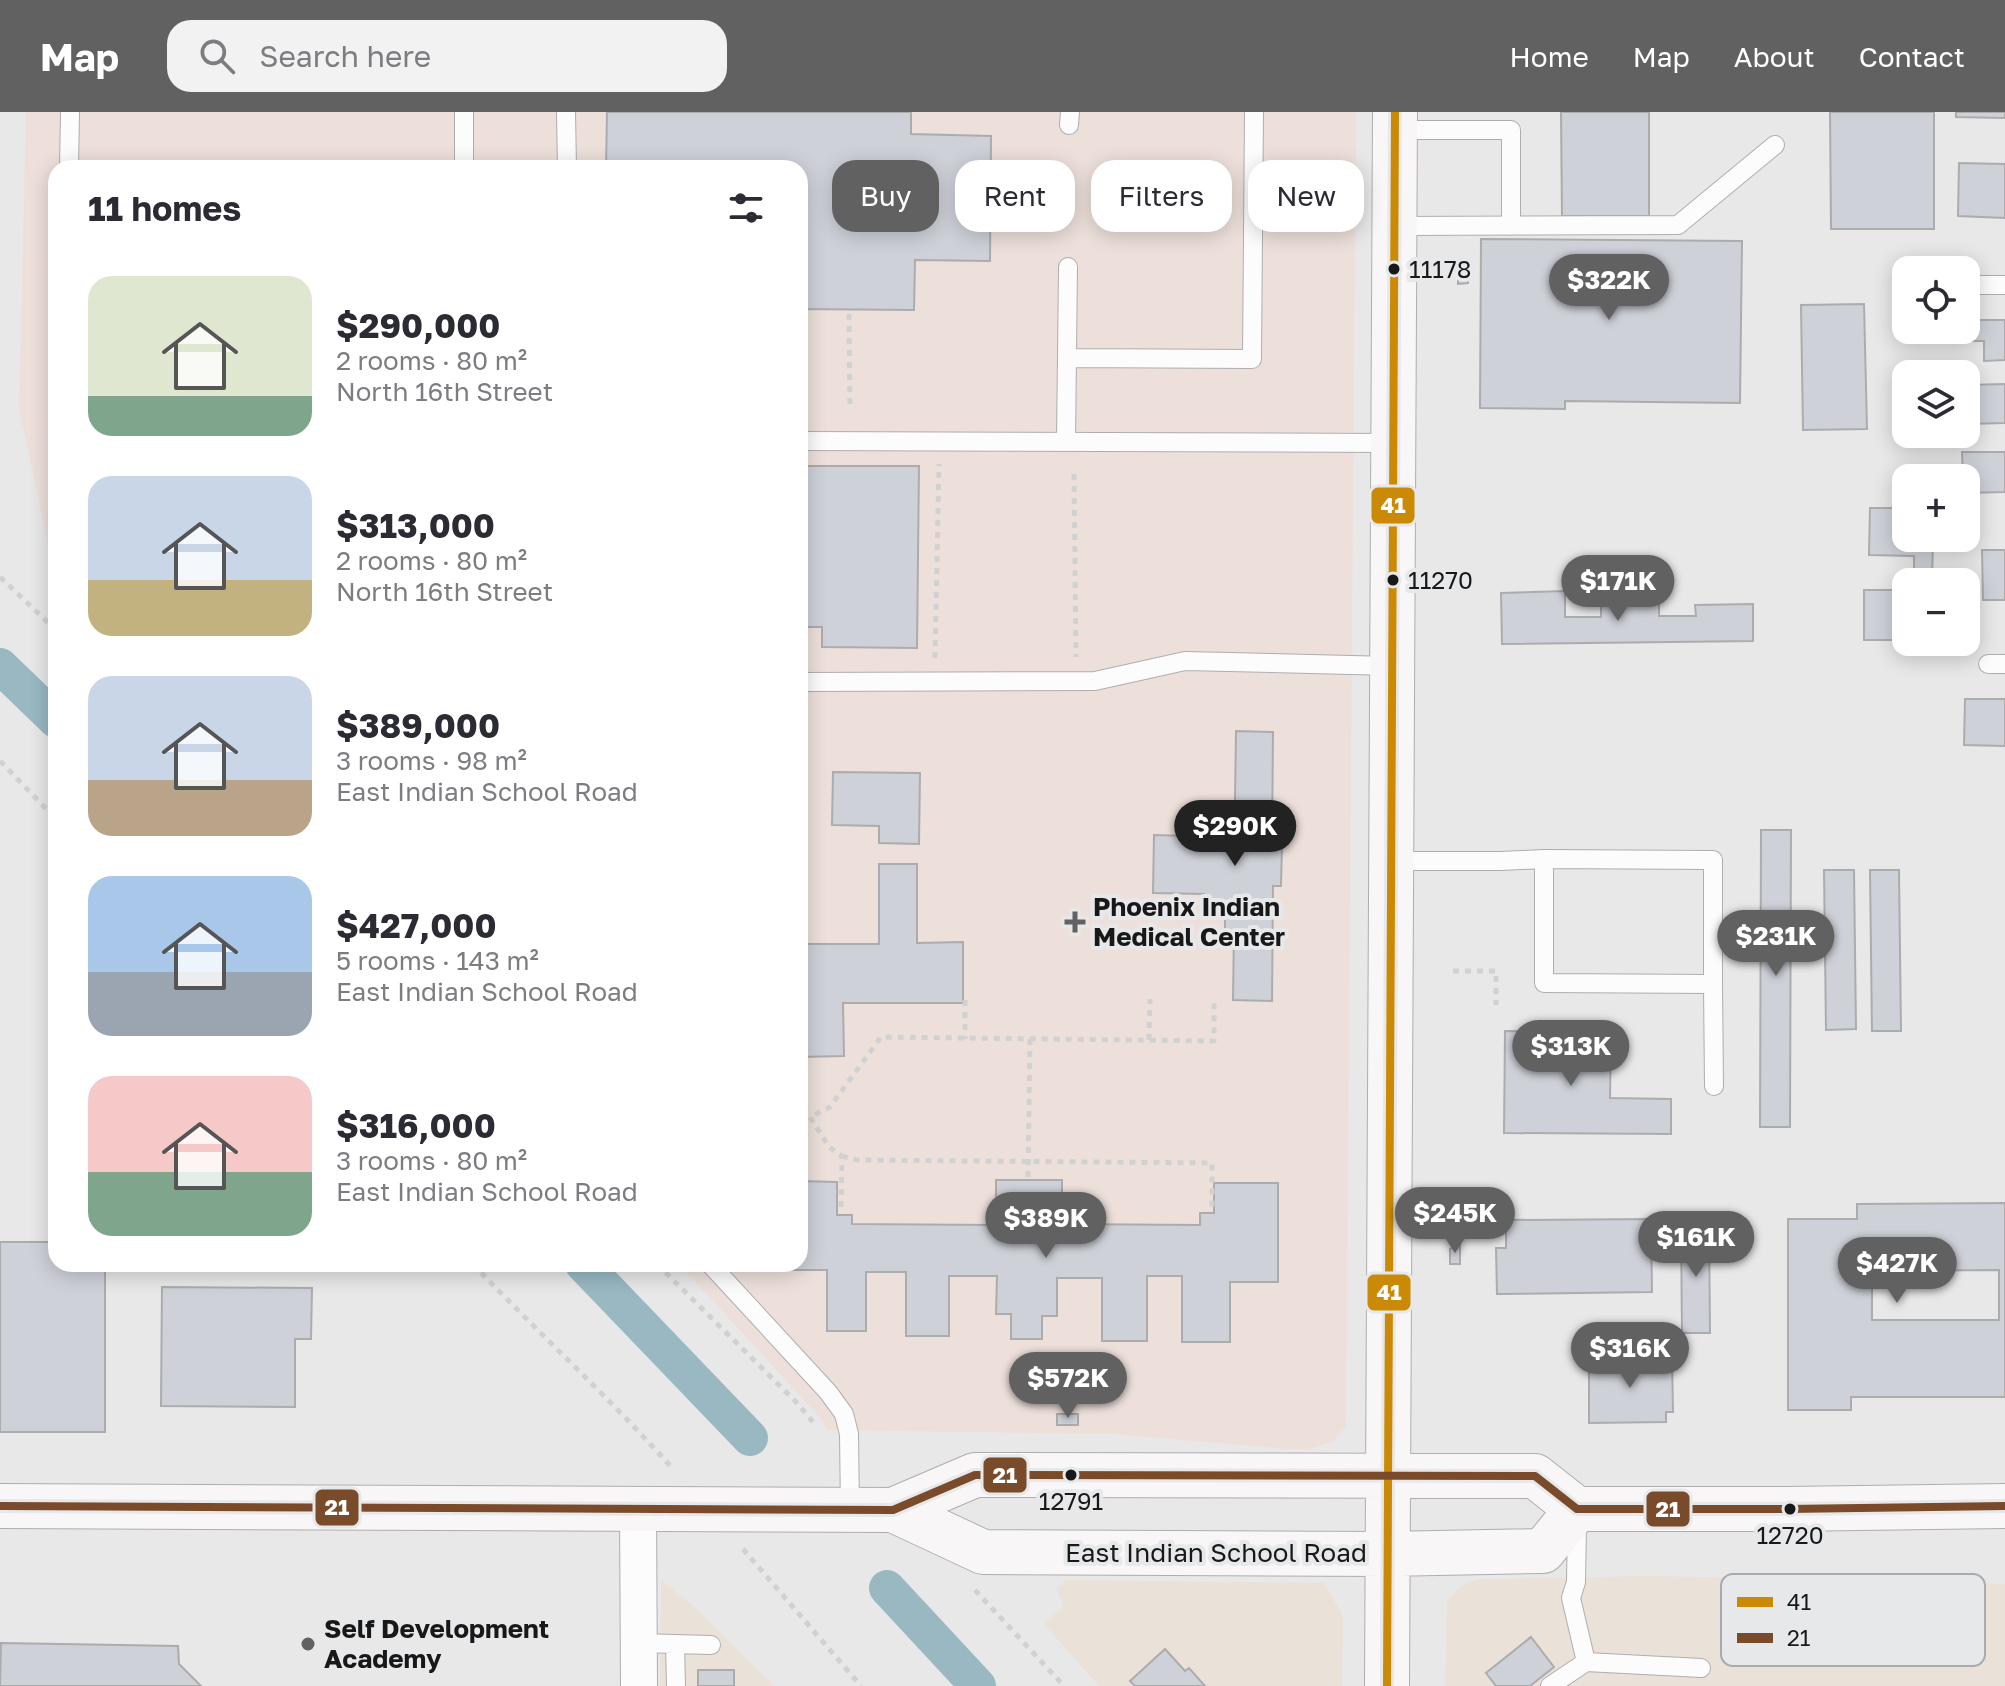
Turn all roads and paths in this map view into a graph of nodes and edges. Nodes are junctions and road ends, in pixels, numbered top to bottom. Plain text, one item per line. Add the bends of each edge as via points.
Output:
1 (70, 112) edge
2 (464, 112) edge
3 (566, 112) edge
4 (1254, 112) edge
5 (1395, 121) edge
6 (1775, 145) dead end
7 (69, 160) edge
8 (464, 160) edge
9 (567, 160) edge
10 (1394, 226) junction
11 (1511, 226) junction
12 (1068, 267) dead end
13 (1980, 285) edge
14 (2005, 285) edge
15 (849, 314) dead end
16 (1067, 358) junction
17 (850, 410) dead end
18 (808, 441) edge
19 (1066, 442) junction
20 (1393, 443) junction
21 (939, 459) dead end
22 (1074, 474) dead end
23 (0, 577) edge
24 (48, 622) edge
25 (1076, 657) dead end
26 (935, 660) dead end
27 (1392, 666) junction
28 (808, 682) edge
29 (0, 761) edge
30 (48, 811) edge
31 (1544, 859) junction
32 (1390, 861) junction
33 (1453, 971) dead end
34 (1713, 984) junction
35 (1150, 999) dead end
36 (965, 1000) dead end
37 (1214, 1001) dead end
38 (1496, 1005) dead end
39 (965, 1039) junction
40 (1030, 1039) junction
41 (1149, 1040) junction
42 (1714, 1086) dead end
43 (842, 1156) junction
44 (1028, 1161) junction
45 (1028, 1177) dead end
46 (841, 1207) dead end
47 (1212, 1211) dead end
48 (481, 1272) edge
49 (665, 1272) edge
50 (720, 1272) edge
51 (821, 1430) dead end
52 (650, 1443) dead end
53 (1387, 1475) junction
54 (0, 1506) edge
55 (2005, 1506) edge
56 (638, 1509) junction
57 (1577, 1509) junction
58 (850, 1510) junction
59 (893, 1510) junction
60 (1387, 1554) junction
61 (771, 1580) dead end
62 (970, 1584) dead end
63 (639, 1643) junction
64 (675, 1644) junction
65 (711, 1645) dead end
66 (1586, 1662) junction
67 (1701, 1668) dead end
68 (639, 1686) edge
69 (676, 1686) edge
70 (861, 1686) edge
71 (1064, 1686) edge
72 (1387, 1686) edge
73 (1550, 1686) edge

1 - 7 lane
2 - 8 lane
3 - 9 lane
4 - 16 lane via 1252,359
5 - 10 main road
5 - 11 lane via 1511,130
6 - 11 lane via 1678,225
10 - 11 lane
10 - 20 main road
12 - 16 lane
13 - 14 lane
15 - 17 path
16 - 19 lane
18 - 19 lane
19 - 20 lane
20 - 27 main road
21 - 26 path
22 - 25 path
23 - 24 path
27 - 28 lane via 1185,661 1095,681
27 - 32 main road
29 - 30 path
31 - 32 lane
31 - 34 lane via 1544,983
31 - 34 lane via 1713,860
32 - 53 main road
33 - 38 path via 1496,971
34 - 42 lane
35 - 41 path
36 - 39 path
37 - 41 path via 1214,1041
39 - 40 path
39 - 43 path via 881,1037 830,1107 810,1117 829,1147
40 - 41 path
40 - 44 path
43 - 44 path
43 - 46 path
44 - 45 path
44 - 47 path via 1212,1163
48 - 52 path
49 - 51 path
50 - 58 lane via 844,1414
53 - 57 main road, East Indian School Road via 1535,1476
53 - 59 main road, East Indian School Road via 975,1475
53 - 60 main road
54 - 56 main road, East Indian School Road
55 - 57 main road
56 - 58 main road, East Indian School Road
56 - 63 street
57 - 60 main road, East Indian School Road via 1543,1551
57 - 66 lane via 1571,1598
58 - 59 main road, East Indian School Road
59 - 60 main road, East Indian School Road via 983,1552
60 - 72 main road
61 - 70 path
62 - 71 path
63 - 64 lane
63 - 68 street
64 - 65 lane
64 - 69 lane
66 - 67 lane
66 - 73 lane

